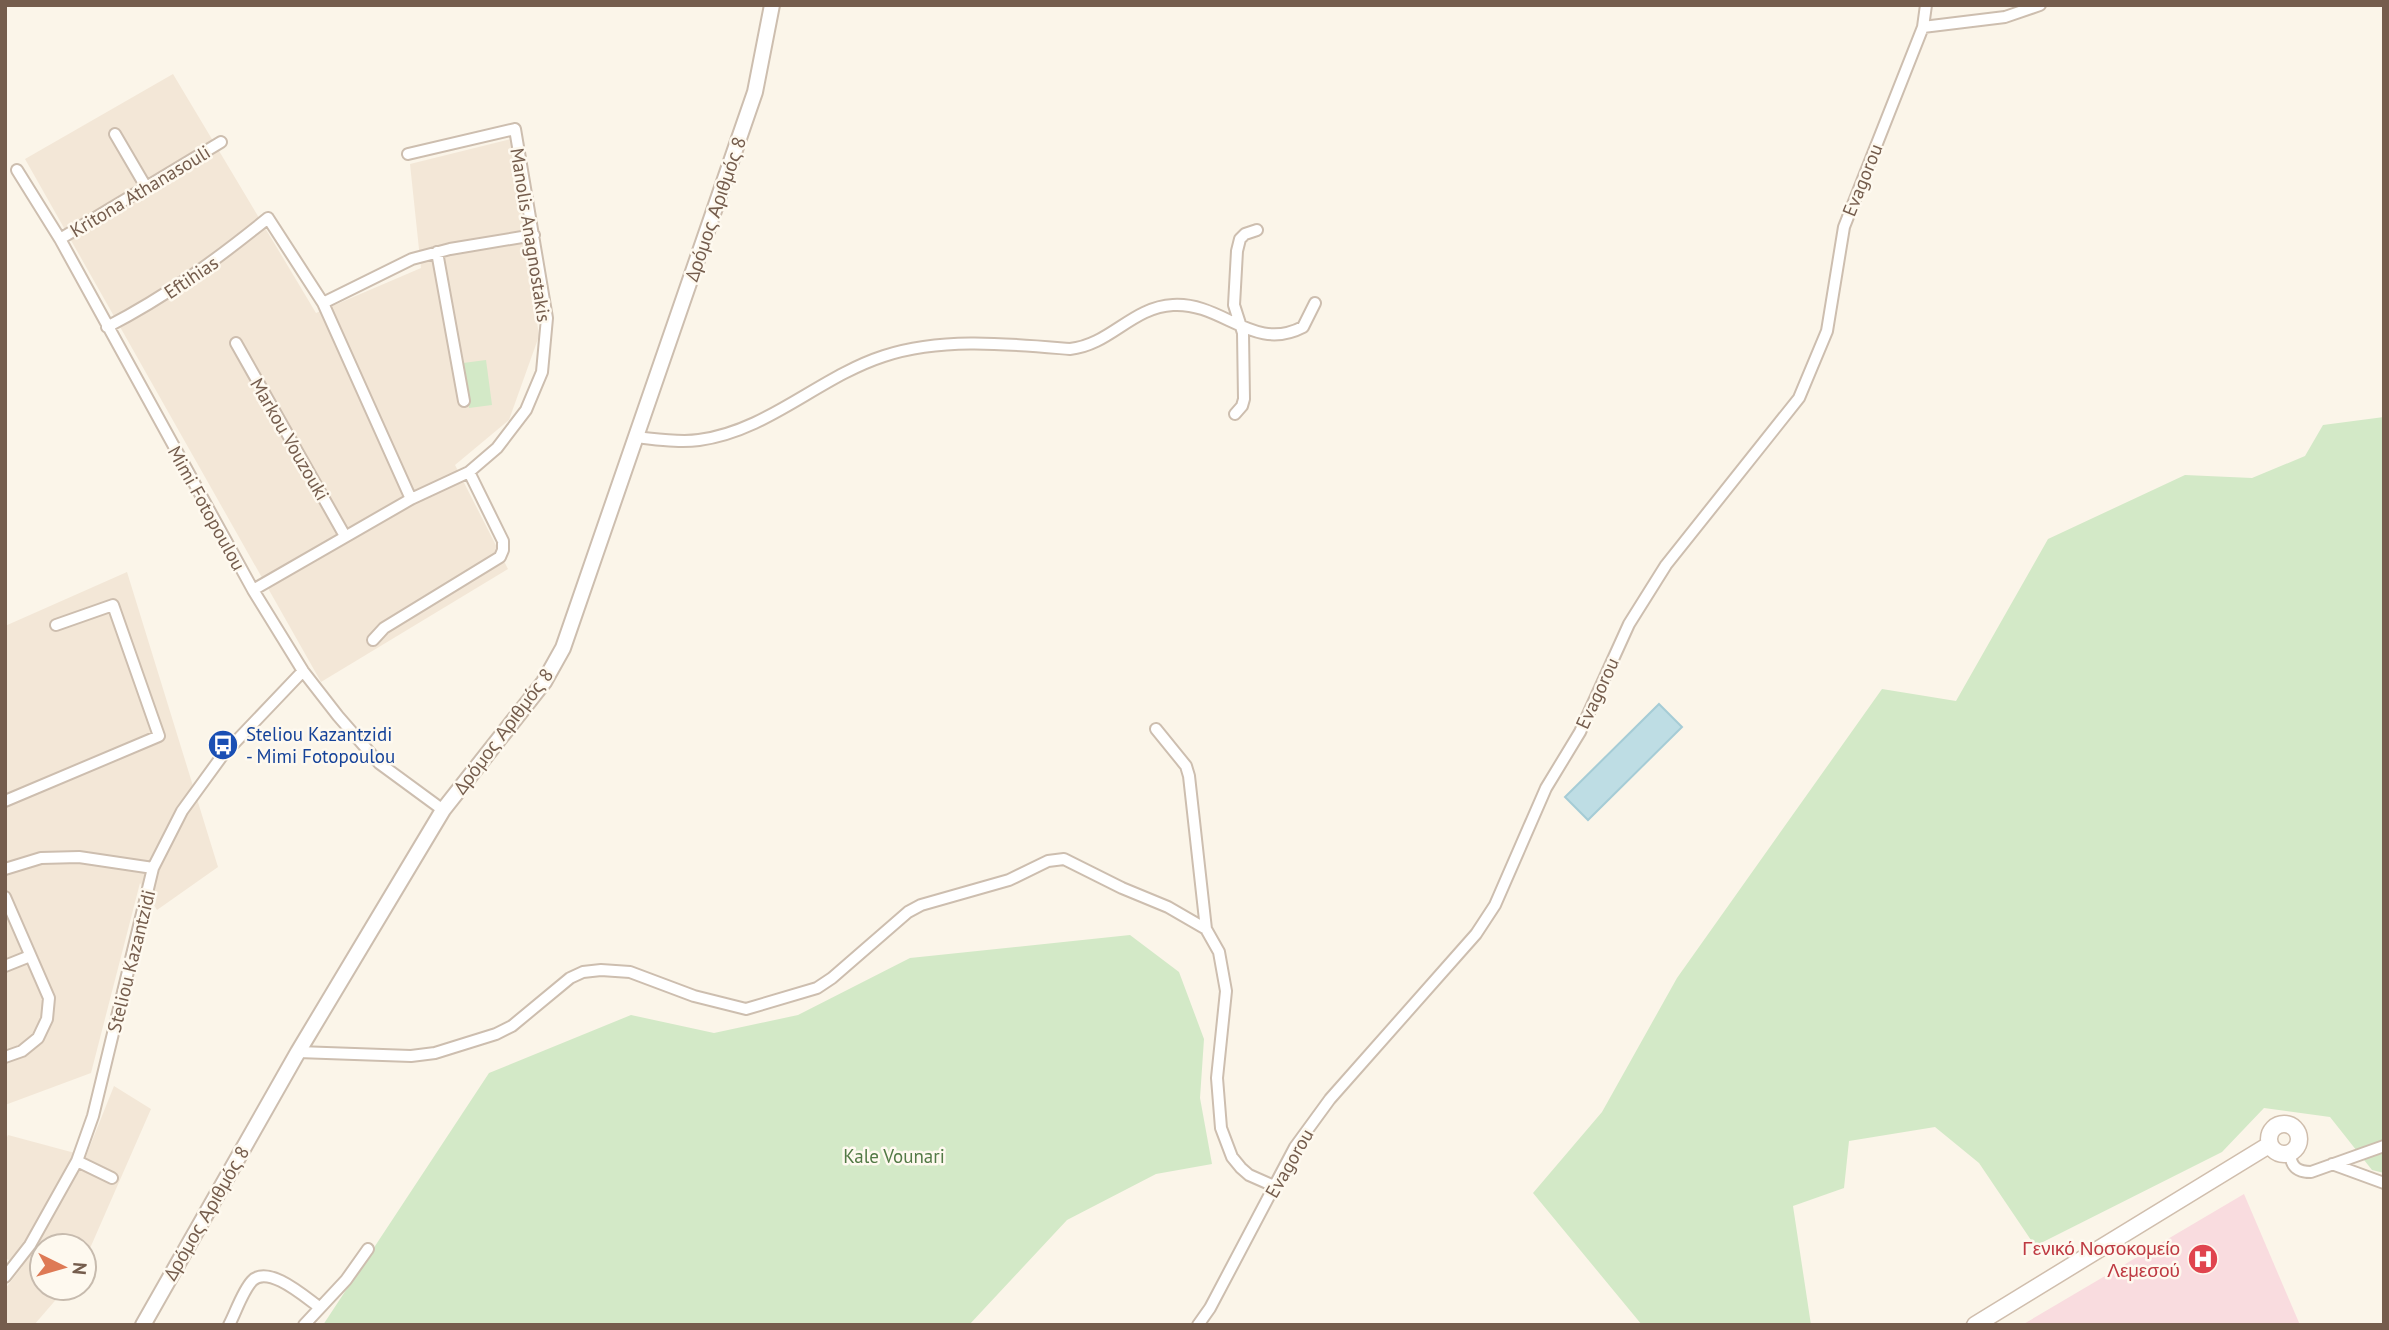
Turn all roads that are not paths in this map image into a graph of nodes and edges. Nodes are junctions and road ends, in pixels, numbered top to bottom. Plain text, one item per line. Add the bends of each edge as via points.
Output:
1 (772, 5) edge
2 (1926, 5) edge
3 (2040, 5) edge
4 (1923, 27) junction
5 (115, 134) dead end
6 (221, 142) dead end
7 (408, 154) dead end
8 (17, 170) dead end
9 (146, 187) junction
10 (1257, 230) dead end
11 (534, 235) junction
12 (60, 239) junction
13 (437, 252) junction
14 (323, 303) junction
15 (1315, 303) dead end
16 (107, 327) junction
17 (1242, 327) junction
18 (236, 343) dead end
19 (464, 401) dead end
20 (1235, 414) dead end
21 (635, 437) junction
22 (469, 471) junction
23 (411, 499) junction
24 (345, 536) junction
25 (253, 590) junction
26 (56, 625) dead end
27 (373, 640) dead end
28 (303, 671) junction
29 (1156, 729) dead end
30 (5, 801) edge
31 (443, 810) junction
32 (153, 868) junction
33 (5, 869) edge
34 (5, 897) edge
35 (1206, 929) junction
36 (30, 956) junction
37 (5, 966) edge
38 (298, 1052) junction
39 (5, 1057) edge
40 (2269, 1145) junction
41 (2384, 1146) edge
42 (2290, 1153) junction
43 (77, 1161) junction
44 (2332, 1164) junction
45 (112, 1178) dead end
46 (2384, 1183) edge
47 (1274, 1186) junction
48 (368, 1249) dead end
49 (5, 1278) edge
50 (319, 1307) junction
51 (143, 1325) edge
52 (229, 1325) edge
53 (304, 1325) edge
54 (1198, 1325) edge
55 (1975, 1325) edge

1 - 21 street, Δρόμος Αριθμός 8 via 755,92
2 - 4 street, Evagorou
3 - 4 street via 2005,18
4 - 47 street, Evagorou via 1844,227 1827,331 1799,398 1666,565 1629,624 1580,732 1546,788 1495,905 1476,934 1330,1099
5 - 9 street
6 - 9 street, Kritona Athanasouli
7 - 11 street, Manolis Anagnostakis via 515,129
8 - 12 street, Mimi Fotopoulou
9 - 12 street, Kritona Athanasouli
10 - 17 street via 1240,239 1237,251 1234,305
11 - 13 street
11 - 22 street, Manolis Anagnostakis via 547,318 542,372 526,410 497,448
12 - 16 street, Mimi Fotopoulou
13 - 14 street via 412,259
13 - 19 street
14 - 16 street, Eftihias via 268,218 208,266
14 - 23 street
15 - 17 street via 1303,327 1296,331 1255,333
16 - 25 street, Mimi Fotopoulou
17 - 20 street via 1244,399
17 - 21 street via 1213,311 1172,304 1137,315 1084,347 973,344 908,350 864,363 753,424 718,437 687,441
18 - 24 street, Markou Vouzouki
21 - 31 street, Δρόμος Αριθμός 8 via 563,648 544,682
22 - 23 street, Manolis Anagnostakis
22 - 27 street via 503,541 500,557 384,628
23 - 24 street, Manolis Anagnostakis
24 - 25 street, Manolis Anagnostakis
25 - 28 street, Mimi Fotopoulou
26 - 30 street via 113,606 159,736
28 - 31 street, Mimi Fotopoulou via 379,763
28 - 32 street, Steliou Kazantzidi via 222,757 182,811
29 - 35 street via 1189,776
31 - 38 street, Δρόμος Αριθμός 8
32 - 33 street via 41,858
32 - 43 street, Steliou Kazantzidi via 93,1116
34 - 36 street
35 - 38 street via 1168,907 1056,859 1009,880 921,905 817,988 746,1009 630,972 601,970 570,978 512,1026 435,1053
35 - 47 street via 1219,952 1226,991 1217,1078 1221,1128 1241,1168
36 - 37 street
36 - 39 street via 48,998 47,1019 37,1038 22,1051
38 - 51 street, Δρόμος Αριθμός 8
40 - 42 main road via 2280,1154
40 - 42 main road via 2274,1127 2289,1124 2299,1139
40 - 55 main road
41 - 44 street
42 - 44 street via 2292,1166 2300,1172
43 - 45 street
43 - 49 street, Steliou Kazantzidi via 30,1245
44 - 46 street
47 - 54 street, Evagorou
48 - 50 street
50 - 52 street via 283,1282 262,1276 253,1280
50 - 53 street

